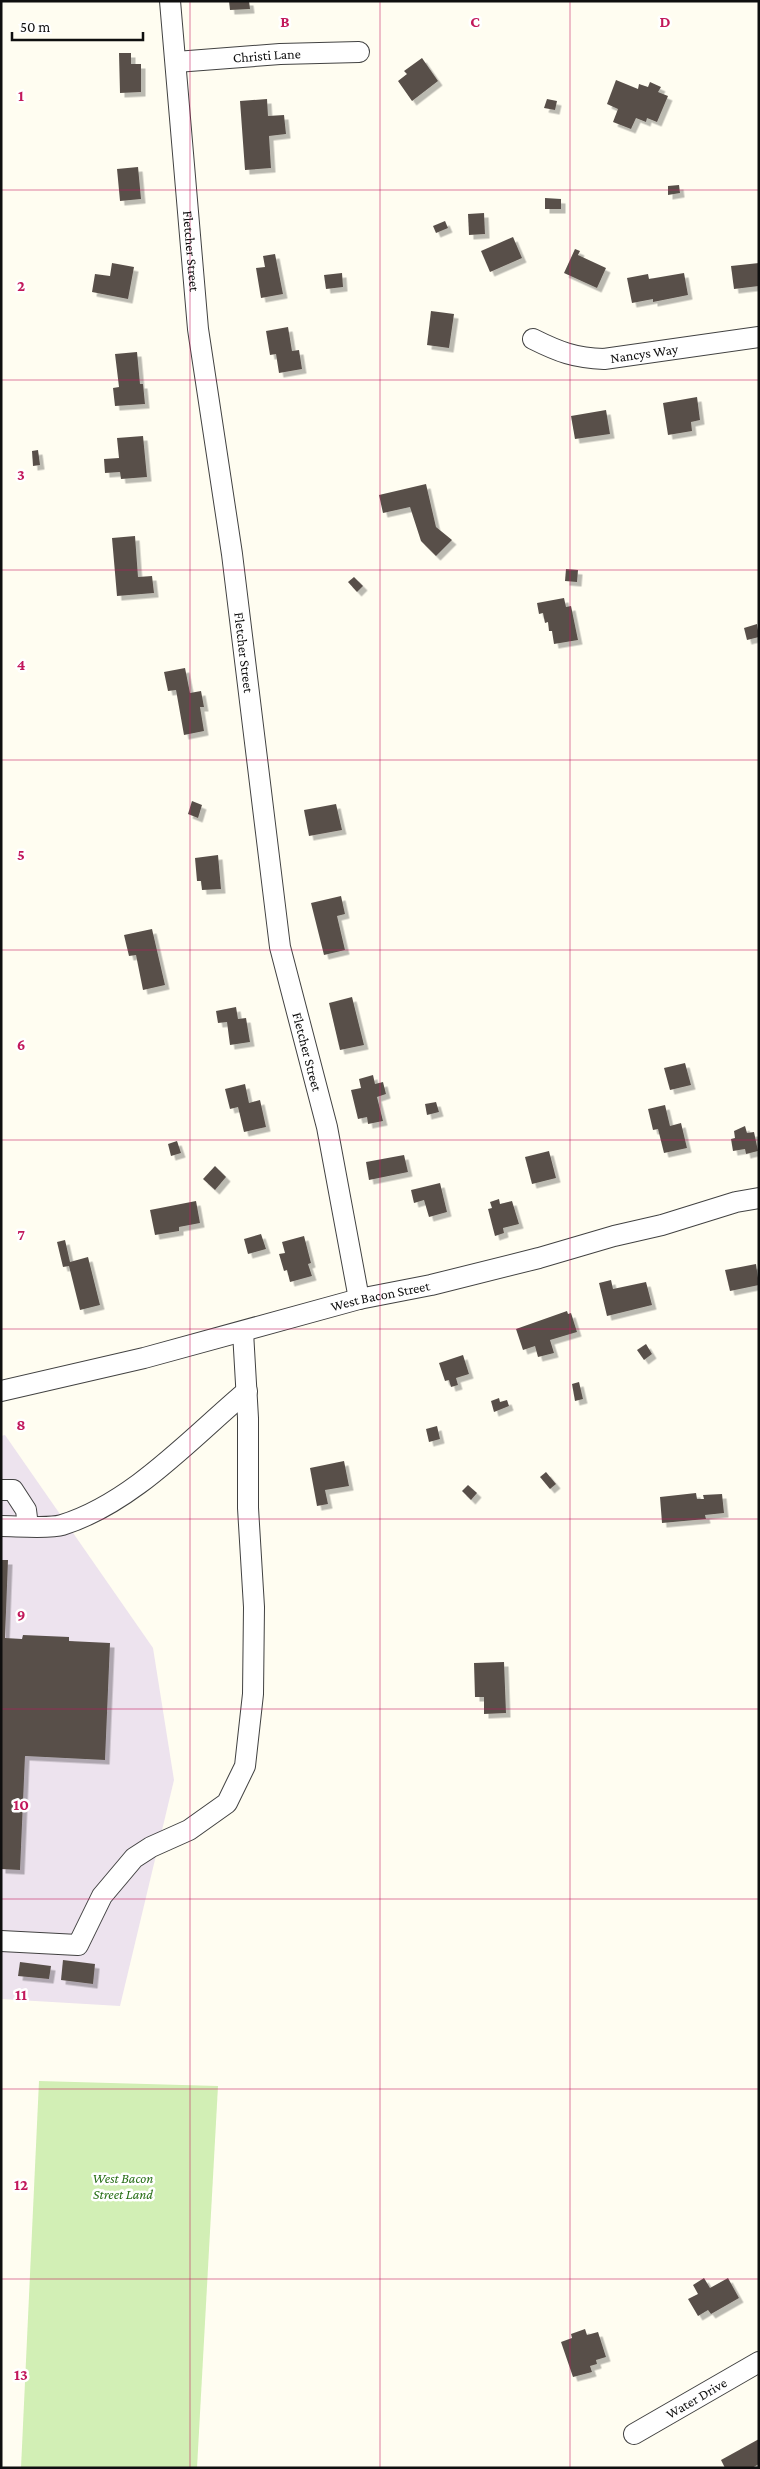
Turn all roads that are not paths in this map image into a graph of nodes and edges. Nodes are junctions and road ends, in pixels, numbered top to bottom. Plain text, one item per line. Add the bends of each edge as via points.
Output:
1 (170, 1) edge
2 (359, 52) dead end
3 (176, 62) junction
4 (759, 337) edge
5 (532, 339) dead end
6 (759, 1198) edge
7 (359, 1299) junction
8 (243, 1332) junction
9 (1, 1391) edge
10 (247, 1391) junction
11 (1, 1490) edge
12 (1, 1526) edge
13 (28, 1526) junction
14 (1, 1941) edge
15 (759, 2362) edge
16 (634, 2434) dead end

1 - 3 street, Fletcher Street
2 - 3 street, Christi Lane
3 - 7 street, Fletcher Street via 198,330 232,554 280,947 327,1128
4 - 5 street, Nancys Way via 604,359 562,354
6 - 7 street, West Bacon Street via 539,1258
7 - 8 street, West Bacon Street
8 - 9 street, West Bacon Street
8 - 10 street
10 - 13 street via 144,1480 114,1501 61,1526
10 - 14 street via 248,1508 254,1607 253,1694 245,1766 227,1803 189,1830 150,1847 134,1858 102,1896 78,1945
11 - 13 street via 13,1490 26,1510
12 - 13 street
15 - 16 street, Water Drive

